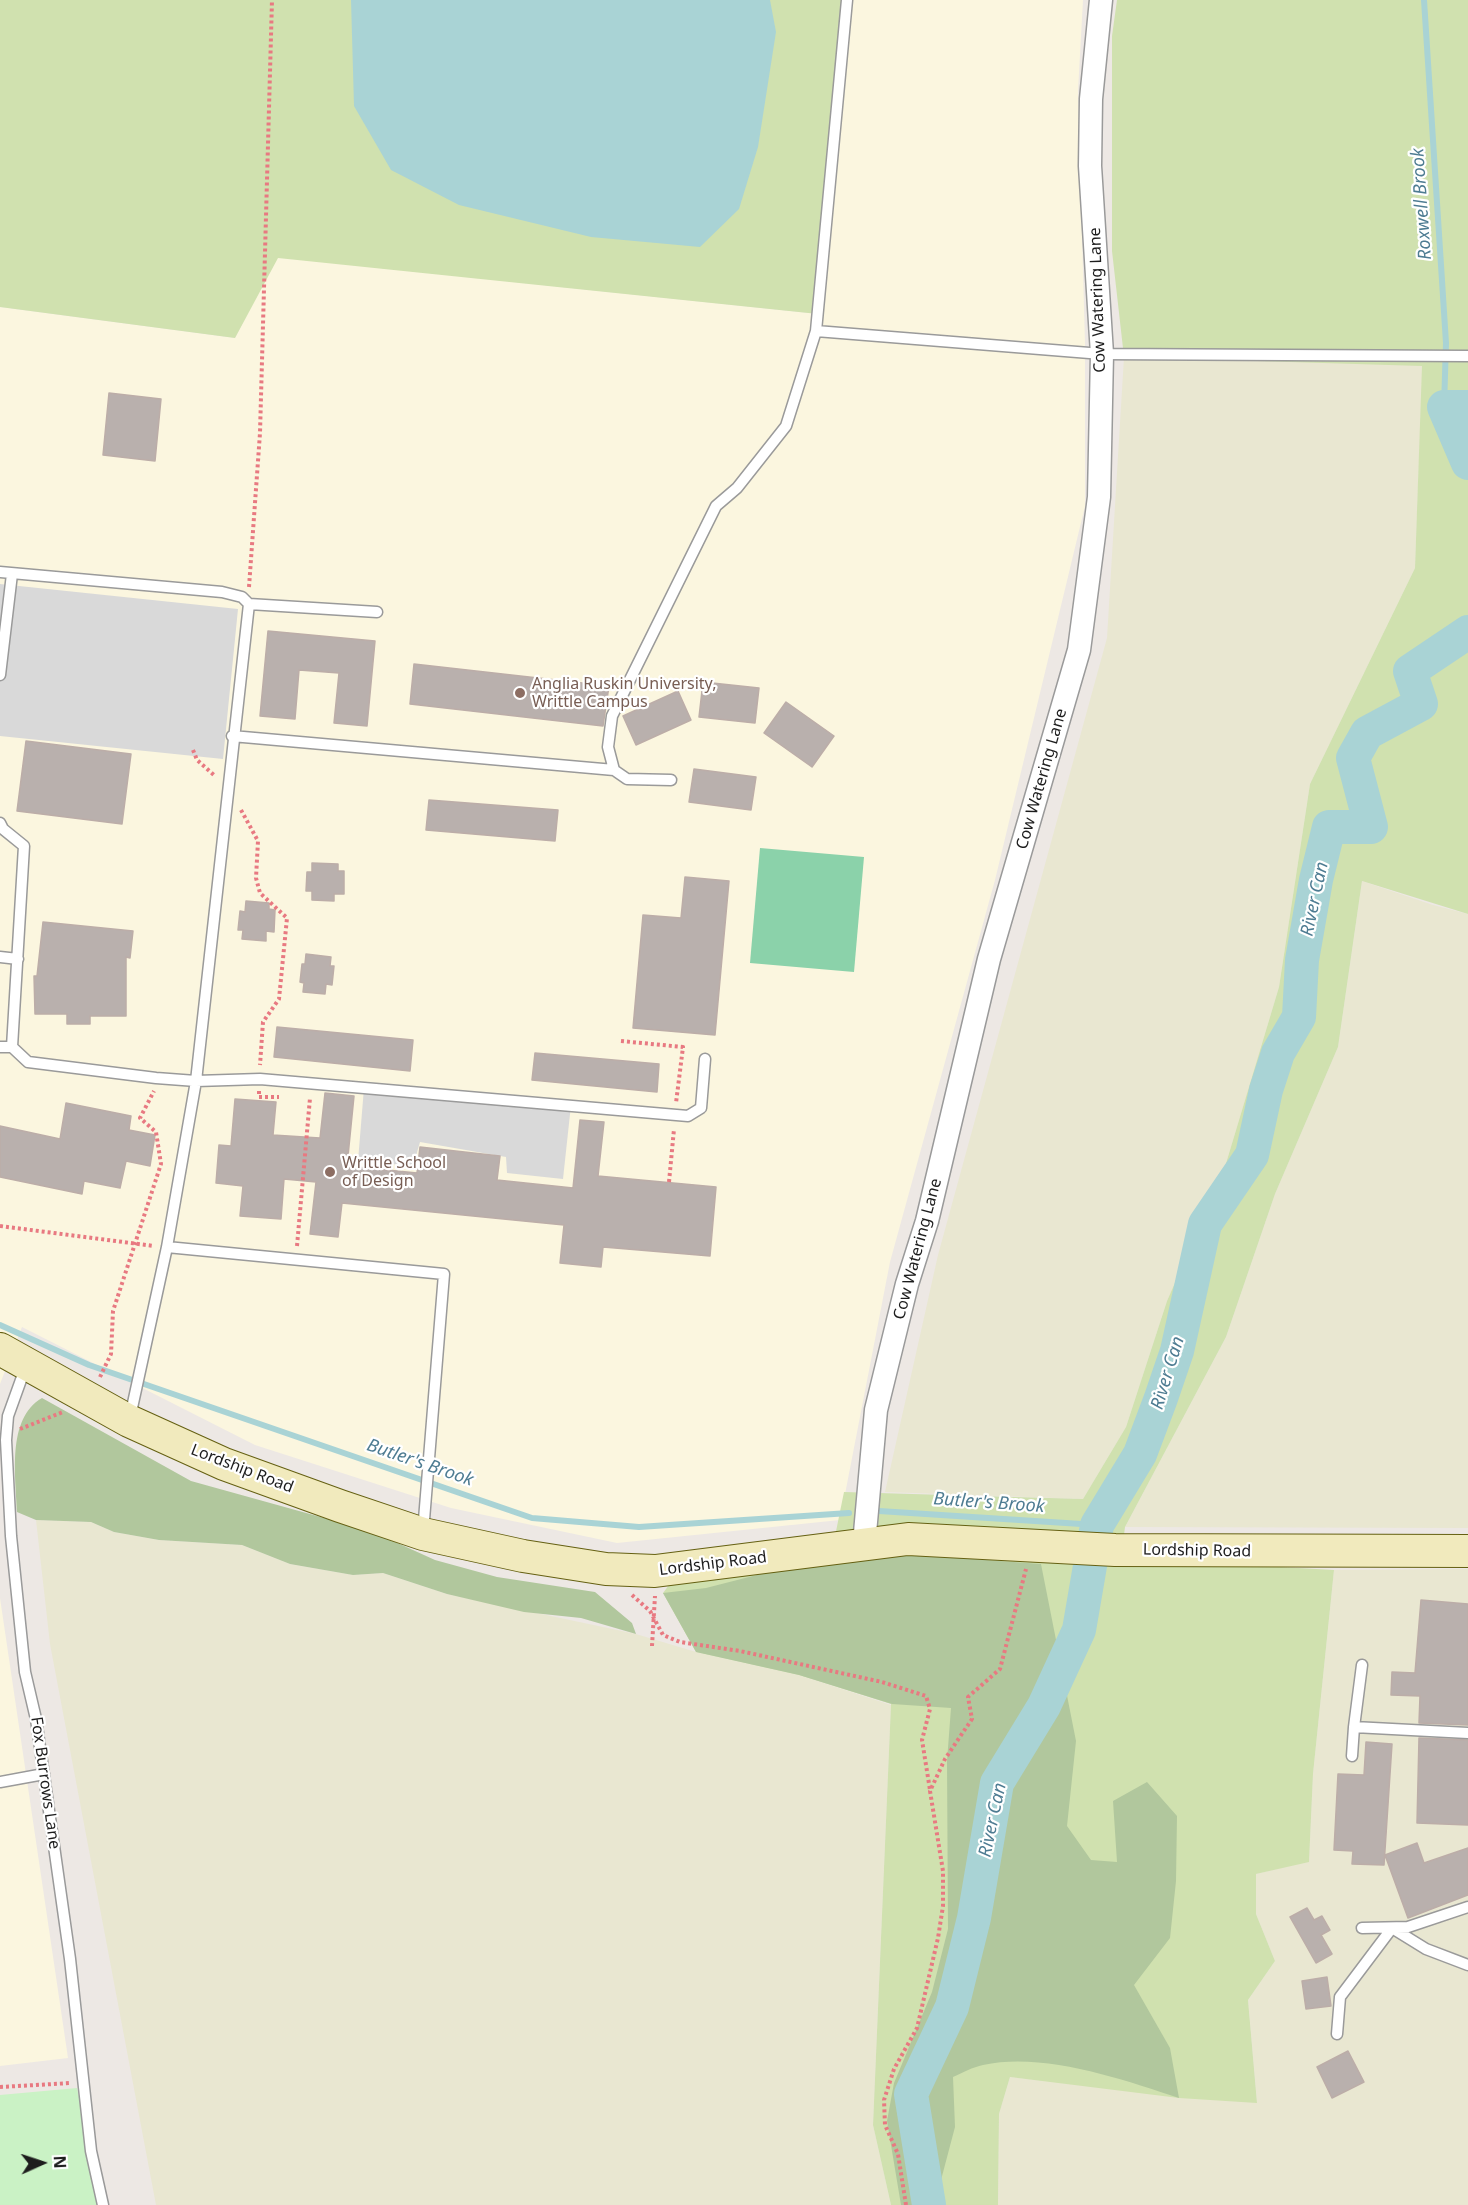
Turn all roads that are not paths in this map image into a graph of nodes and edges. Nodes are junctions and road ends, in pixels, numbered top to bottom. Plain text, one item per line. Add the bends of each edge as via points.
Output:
1 (847, 0) edge
2 (1101, 0) edge
3 (816, 331) junction
4 (1101, 354) junction
5 (1463, 356) edge
6 (0, 572) edge
7 (12, 574) junction
8 (249, 604) junction
9 (378, 612) dead end
10 (0, 675) edge
11 (232, 736) junction
12 (614, 770) junction
13 (671, 780) dead end
14 (0, 823) edge
15 (0, 957) edge
16 (18, 959) junction
17 (0, 1012) edge
18 (12, 1013) junction
19 (6, 1047) edge
20 (705, 1059) dead end
21 (196, 1081) junction
22 (167, 1247) junction
23 (0, 1349) edge
24 (28, 1364) junction
25 (132, 1408) junction
26 (9, 1506) junction
27 (0, 1515) edge
28 (423, 1534) junction
29 (864, 1544) junction
30 (1468, 1551) edge
31 (1362, 1665) dead end
32 (1354, 1727) junction
33 (1468, 1733) edge
34 (1352, 1756) dead end
35 (44, 1774) junction
36 (0, 1782) edge
37 (1468, 1907) edge
38 (1362, 1928) dead end
39 (1392, 1928) junction
40 (1468, 1965) edge
41 (1337, 2034) dead end
42 (103, 2205) edge

1 - 3 lane
2 - 4 street, Cow Watering Lane via 1091,99 1090,166
3 - 4 lane
3 - 12 lane via 786,426 738,488 716,506 612,717 608,747
4 - 5 lane
4 - 29 street, Cow Watering Lane via 1099,497 1079,650 989,959 927,1221 879,1399
6 - 7 lane
7 - 8 lane via 222,592 242,597
7 - 10 lane
8 - 9 lane
8 - 11 lane
11 - 12 lane
11 - 21 lane
12 - 13 lane via 627,779
14 - 16 lane via 24,846
15 - 16 lane
16 - 18 lane
17 - 18 lane
18 - 19 lane
19 - 21 lane via 28,1062
20 - 21 lane via 701,1108 688,1116 260,1080
21 - 22 lane
22 - 25 lane
22 - 28 lane via 444,1274
23 - 24 street, Lordship Road
24 - 25 street, Lordship Road
24 - 26 lane, Fox Burrows Lane via 8,1416
25 - 28 street, Lordship Road via 224,1464
26 - 27 lane
26 - 35 lane, Fox Burrows Lane via 25,1672
28 - 29 street, Lordship Road via 523,1556 606,1569 655,1571
29 - 30 street, Lordship Road via 908,1539 1115,1550
31 - 32 lane
32 - 33 lane
32 - 34 lane
35 - 36 lane
35 - 42 lane, Fox Burrows Lane via 91,2151
37 - 39 lane
38 - 39 lane
39 - 40 lane via 1426,1949
39 - 41 lane via 1340,1997

